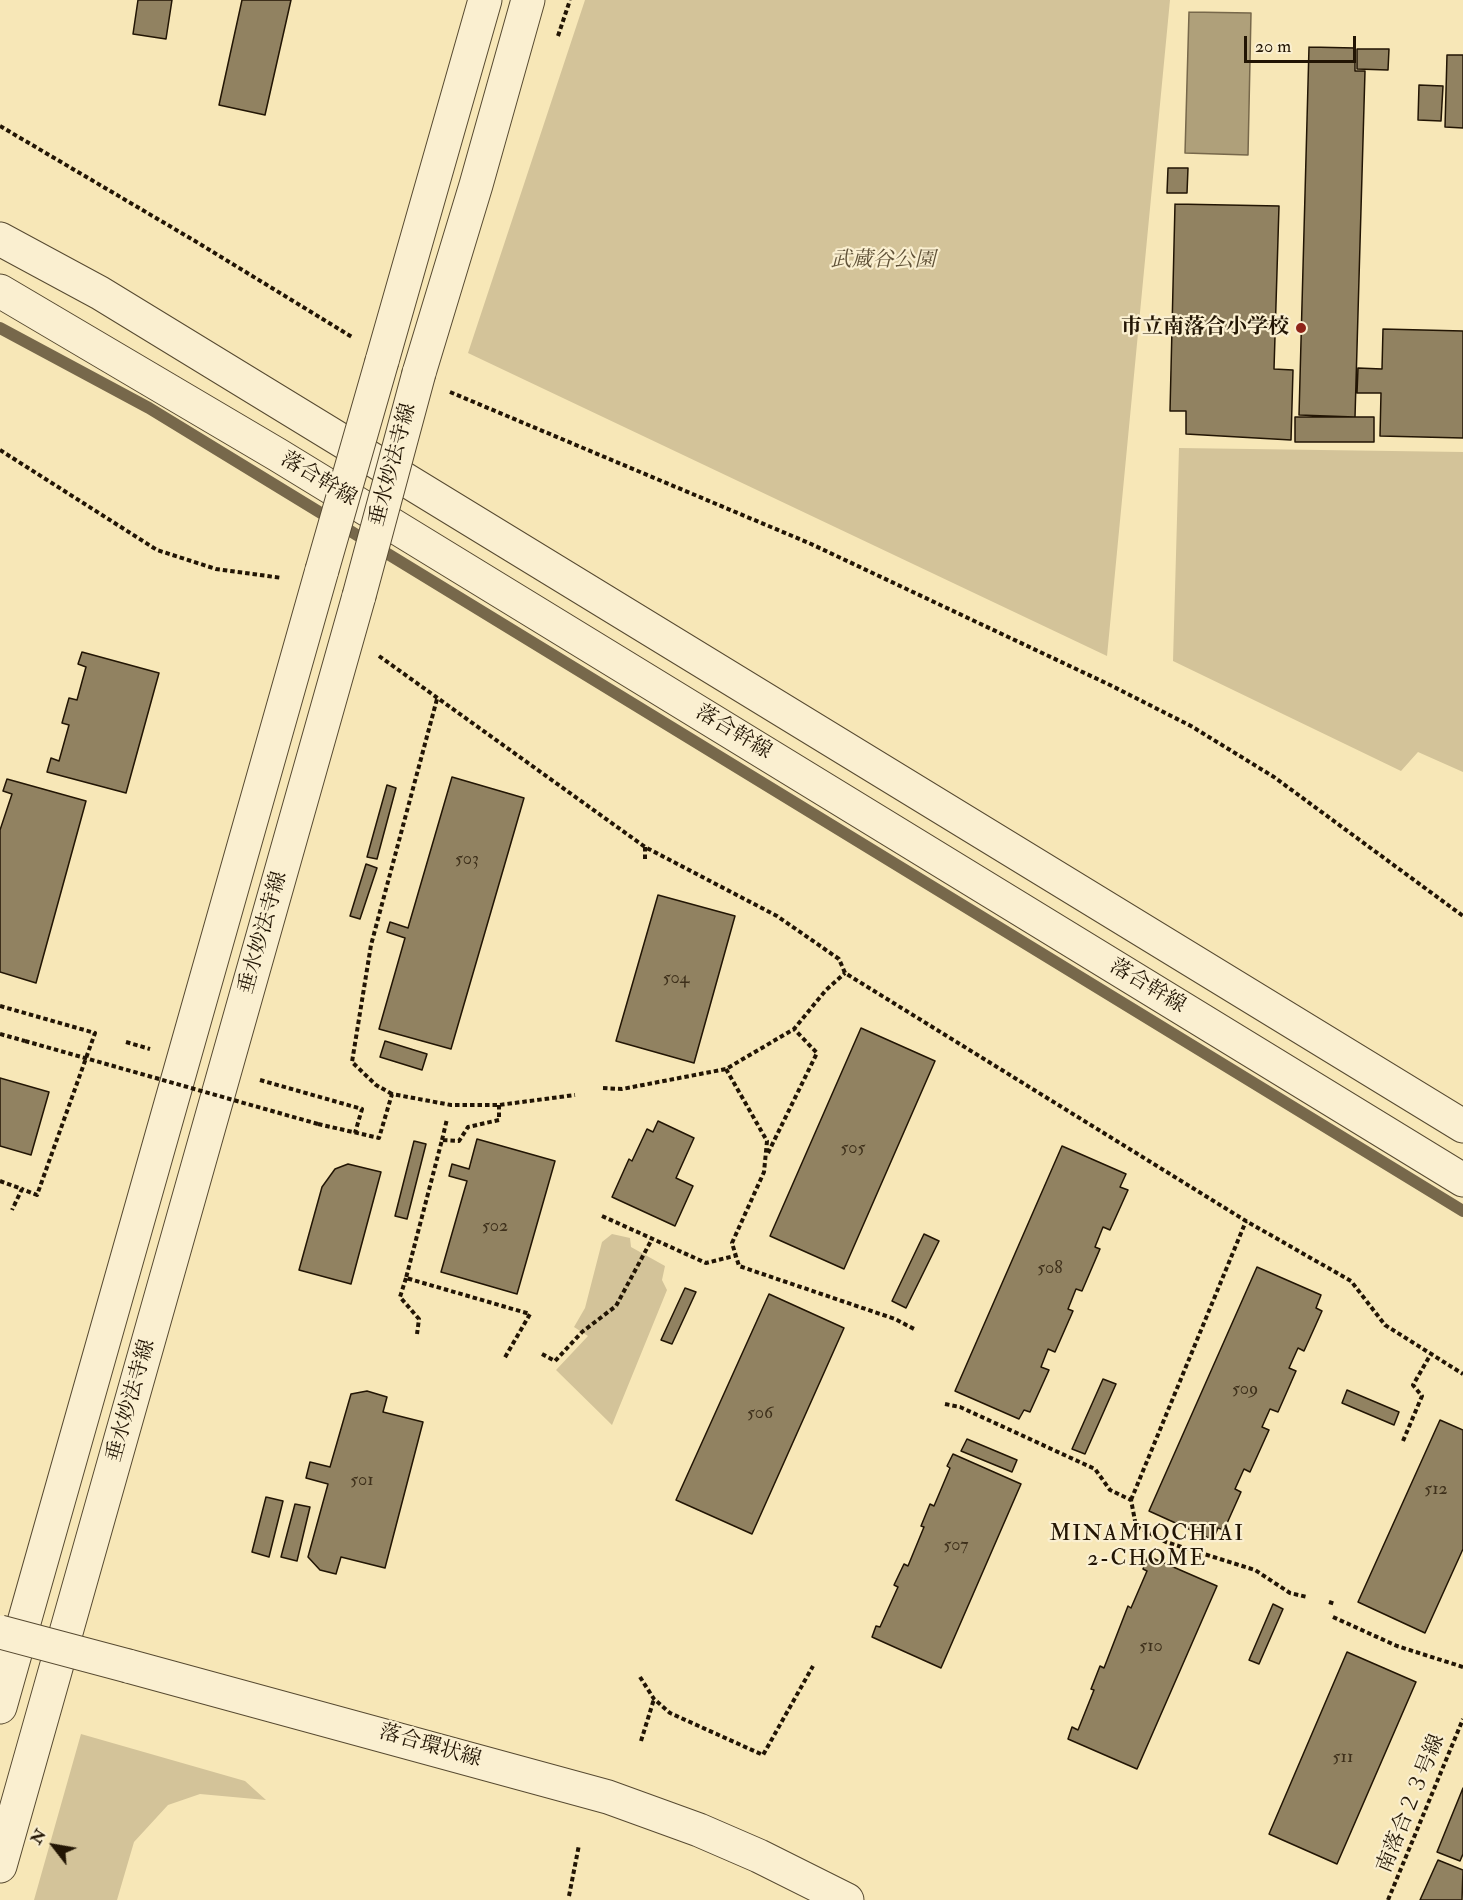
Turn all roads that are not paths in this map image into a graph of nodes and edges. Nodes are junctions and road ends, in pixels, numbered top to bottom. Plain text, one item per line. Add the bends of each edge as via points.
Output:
1 (484, 0) edge
2 (528, 0) edge
3 (0, 240) edge
4 (0, 291) edge
5 (1463, 1126) edge
6 (1463, 1180) edge
7 (0, 1632) edge
8 (0, 1707) edge
9 (0, 1866) edge
10 (847, 1900) edge

1 - 8 street, 垂水妙法寺線, bridge
2 - 9 street, 垂水妙法寺線, bridge via 419,373
3 - 5 street via 121,305
4 - 6 street, 落合幹線 via 278,455
7 - 10 street, 落合環状線, bridge via 608,1797 699,1830

